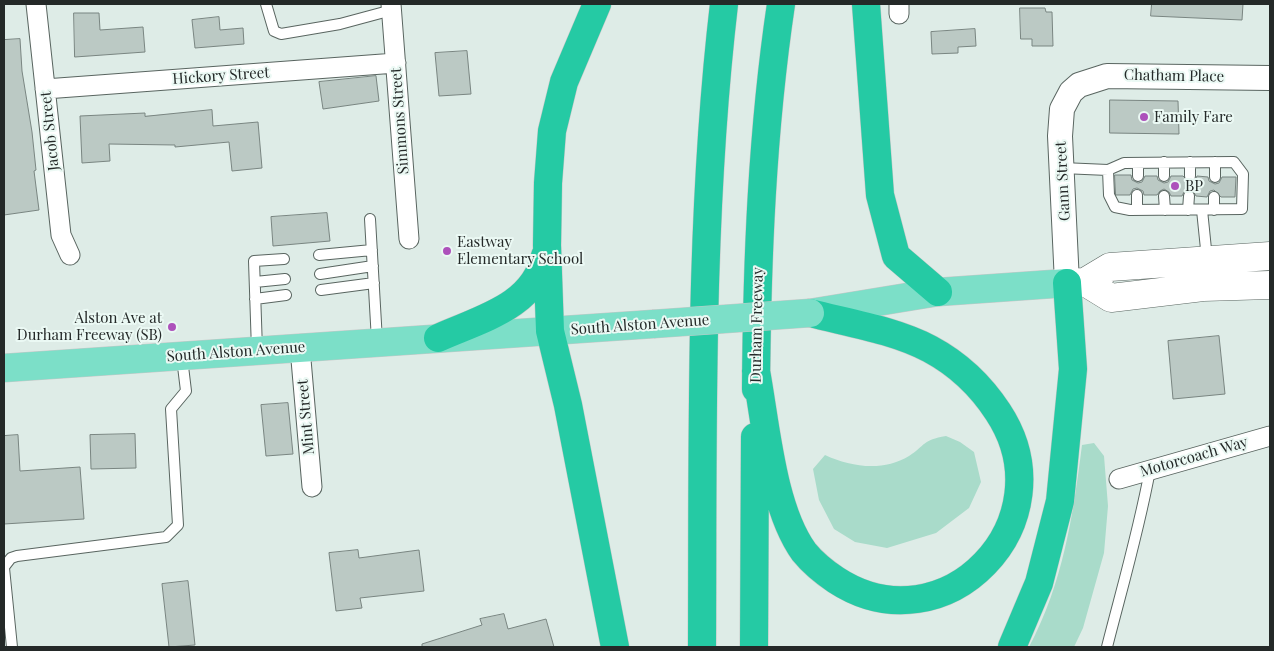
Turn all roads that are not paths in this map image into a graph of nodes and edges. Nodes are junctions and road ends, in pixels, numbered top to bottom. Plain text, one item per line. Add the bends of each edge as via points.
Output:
1 (36, 4) edge
2 (266, 4) edge
3 (596, 4) edge
4 (724, 4) edge
5 (780, 4) edge
6 (866, 4) edge
7 (391, 7) edge
8 (396, 63) junction
9 (1270, 78) edge
10 (1079, 85) joint
11 (46, 88) junction
12 (1138, 162) junction
13 (1164, 162) junction
14 (1190, 162) junction
15 (1215, 162) junction
16 (1062, 168) junction
17 (1108, 170) junction
18 (1138, 176) dead end
19 (1164, 176) dead end
20 (1190, 176) dead end
21 (1215, 177) dead end
22 (1137, 195) dead end
23 (1164, 196) dead end
24 (1189, 196) dead end
25 (1214, 197) dead end
26 (1136, 210) junction
27 (1164, 210) junction
28 (1188, 210) junction
29 (1202, 210) junction
30 (1214, 210) junction
31 (370, 220) dead end
32 (409, 239) dead end
33 (547, 245) junction
34 (372, 250) junction
35 (70, 255) dead end
36 (319, 255) dead end
37 (1270, 256) edge
38 (284, 258) dead end
39 (1208, 261) junction
40 (373, 266) junction
41 (320, 274) dead end
42 (285, 278) dead end
43 (255, 282) junction
44 (1076, 282) junction
45 (374, 283) junction
46 (1270, 285) edge
47 (321, 290) dead end
48 (938, 292) junction
49 (286, 295) dead end
50 (255, 299) junction
51 (810, 313) junction
52 (550, 331) junction
53 (438, 338) junction
54 (377, 342) junction
55 (300, 348) junction
56 (257, 351) junction
57 (182, 355) junction
58 (4, 368) edge
59 (756, 372) junction
60 (1270, 436) edge
61 (1150, 470) junction
62 (1119, 478) dead end
63 (312, 487) dead end
64 (4, 568) edge
65 (12, 647) edge
66 (615, 647) edge
67 (702, 647) edge
68 (754, 647) edge
69 (1012, 647) edge
70 (1107, 647) edge

1 - 11 street, Jacob Street
2 - 7 lane via 274,30 281,34 340,24
3 - 33 highway via 564,82 552,131
4 - 67 highway via 711,136 707,235
5 - 59 highway, Durham Freeway via 762,170
6 - 48 highway via 880,195 896,256
7 - 8 street, Simmons Street
8 - 11 street, Hickory Street
8 - 32 street, Simmons Street
9 - 10 street, Chatham Place via 1124,75 1094,79
10 - 16 street, Gann Street via 1065,100 1062,109
11 - 35 street, Jacob Street via 61,234
12 - 13 lane
12 - 17 lane via 1124,163
12 - 18 lane
13 - 14 lane
13 - 19 lane
14 - 15 lane
14 - 20 lane
15 - 21 lane
15 - 30 lane via 1234,162 1243,174 1242,208
16 - 17 lane
16 - 44 street, Gann Street
17 - 26 lane via 1109,195 1115,207
22 - 26 lane
23 - 27 lane
24 - 28 lane
25 - 30 lane
26 - 27 lane
27 - 28 lane
28 - 29 lane
29 - 30 lane
29 - 39 lane
31 - 34 lane
33 - 52 highway
33 - 53 highway via 539,278 525,295 499,311
34 - 36 lane
34 - 40 lane
37 - 39 main road
38 - 43 lane via 254,261
39 - 44 main road via 1110,267
40 - 41 lane
40 - 45 lane
42 - 43 lane
43 - 50 lane
44 - 46 main road via 1111,298 1203,287
44 - 48 main road, South Alston Avenue
44 - 69 highway via 1073,369 1060,501 1039,583
45 - 47 lane
45 - 54 lane
48 - 51 main road, South Alston Avenue
49 - 50 lane
50 - 56 lane
51 - 52 main road, South Alston Avenue, bridge
51 - 59 highway via 874,329 928,348 975,382 993,404 1014,443 1020,488 1010,529 981,570 945,591 899,600 858,593 821,570 804,552 780,504
52 - 53 main road, South Alston Avenue
52 - 66 highway via 568,404
53 - 54 main road, South Alston Avenue
54 - 55 main road, South Alston Avenue
55 - 56 main road, South Alston Avenue
55 - 63 street, Mint Street
56 - 57 main road, South Alston Avenue
57 - 58 main road, South Alston Avenue
57 - 64 lane via 186,391 171,409 178,525 172,533 166,537 17,556 11,558
59 - 68 highway, Durham Freeway
60 - 61 street, Motorcoach Way
61 - 62 street, Motorcoach Way
61 - 70 lane via 1136,541
64 - 65 lane

